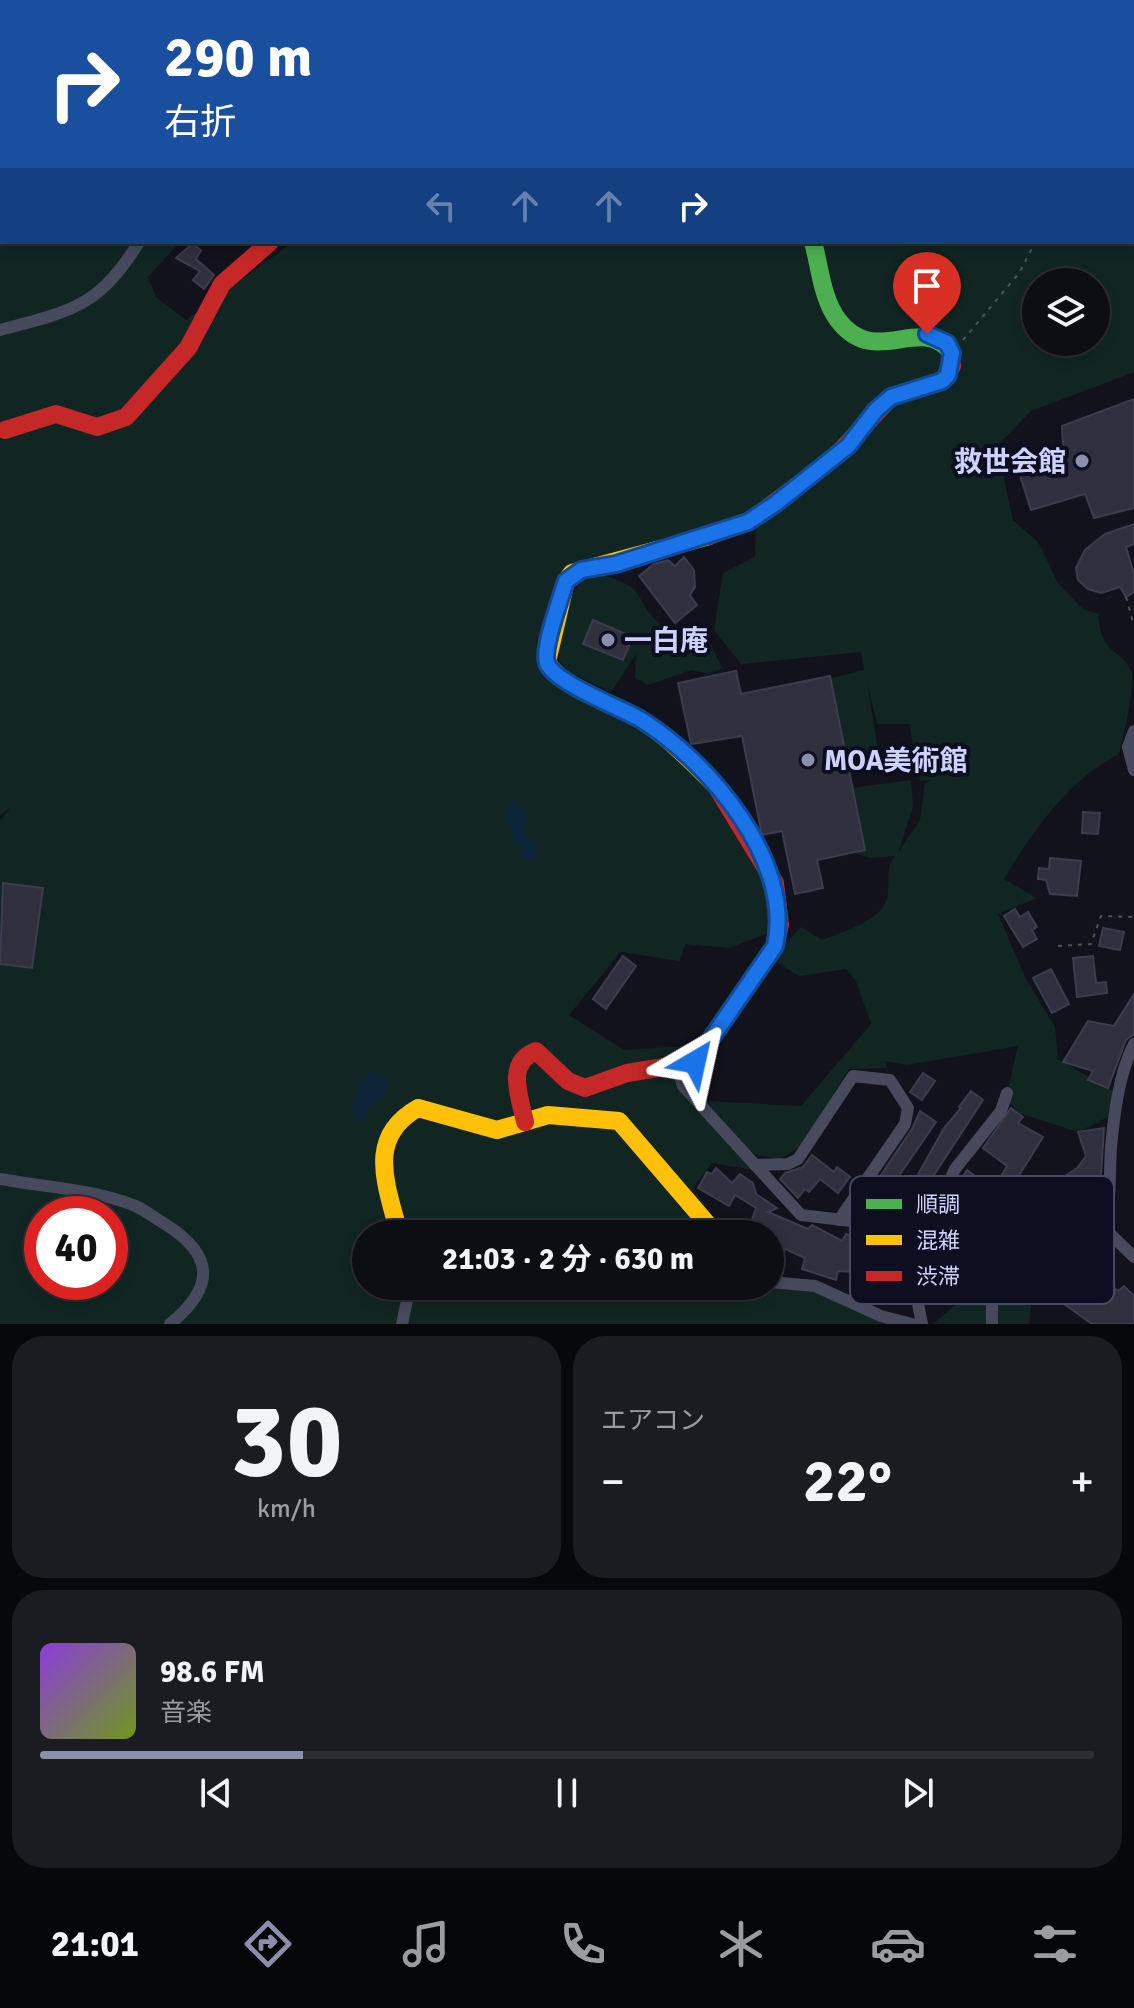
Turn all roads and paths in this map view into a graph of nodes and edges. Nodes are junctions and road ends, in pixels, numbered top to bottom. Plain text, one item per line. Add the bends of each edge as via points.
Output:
1 (137, 244) edge
2 (268, 244) edge
3 (814, 244) edge
4 (1034, 244) edge
5 (0, 330) edge
6 (952, 353) junction
7 (5, 430) dead end
8 (1126, 597) dead end
9 (1134, 626) edge
10 (1134, 731) edge
11 (1134, 770) edge
12 (1134, 917) edge
13 (1058, 946) dead end
14 (1134, 1044) edge
15 (678, 1070) junction
16 (1007, 1093) dead end
17 (525, 1122) junction
18 (755, 1165) junction
19 (869, 1176) edge
20 (952, 1176) edge
21 (1110, 1176) edge
22 (0, 1179) edge
23 (850, 1204) edge
24 (396, 1220) edge
25 (704, 1220) edge
26 (839, 1220) junction
27 (850, 1221) edge
28 (1114, 1238) edge
29 (1134, 1257) edge
30 (784, 1283) edge
31 (407, 1300) edge
32 (850, 1302) edge
33 (855, 1304) edge
34 (918, 1304) edge
35 (992, 1304) edge
36 (170, 1324) edge
37 (402, 1324) edge
38 (912, 1324) edge
39 (922, 1324) edge
40 (992, 1324) edge

1 - 5 street via 91,301
2 - 7 street via 222,284 188,348 126,417 97,427 56,414
3 - 6 street via 833,308 849,332 881,346 927,334 947,343
4 - 6 path via 1020,272
6 - 15 street via 952,366 942,381 891,397 833,459 748,522 581,570 566,581 547,648 547,662 556,676 641,720 710,777 775,883 780,925 775,946 695,1062
8 - 9 path
10 - 11 street via 1128,747
12 - 13 path via 1101,916 1091,944
14 - 21 street via 1119,1099
15 - 17 street via 630,1072 582,1088 536,1051 525,1053 517,1060 516,1072
15 - 18 street via 683,1086
16 - 20 street via 1001,1111
17 - 24 street via 497,1130 418,1108 395,1121 382,1147
17 - 25 street via 560,1115 619,1121
18 - 19 street via 798,1159 853,1076 890,1080 908,1108 905,1124
18 - 26 street via 801,1215
22 - 36 street via 111,1198 136,1206 189,1239 204,1271 195,1299
23 - 26 street
26 - 27 street
28 - 29 street
30 - 32 street via 815,1286
31 - 37 street
33 - 38 street
34 - 39 street
35 - 40 street

